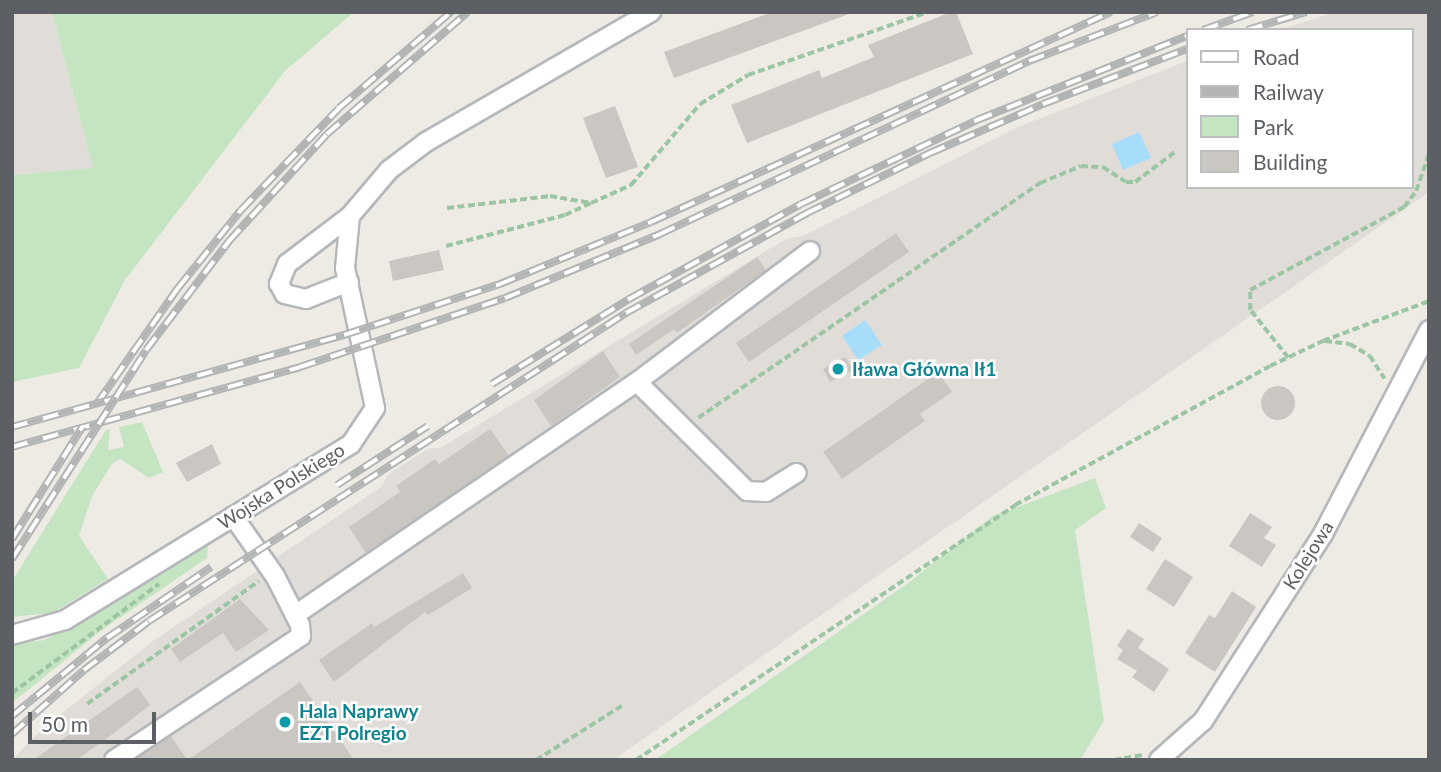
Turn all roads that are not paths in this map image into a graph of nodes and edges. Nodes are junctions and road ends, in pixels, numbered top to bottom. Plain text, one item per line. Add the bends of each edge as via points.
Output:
1 (651, 12) edge
2 (350, 216) junction
3 (810, 251) dead end
4 (349, 282) junction
5 (1429, 330) edge
6 (637, 382) junction
7 (796, 472) dead end
8 (233, 516) junction
9 (295, 615) junction
10 (12, 635) edge
11 (1162, 755) edge
12 (114, 760) edge

1 - 2 street via 426,142 389,170
2 - 4 street, Wojska Polskiego via 345,268
2 - 4 street via 287,264 279,284 285,294 306,299
3 - 6 street
4 - 8 street, Wojska Polskiego via 375,408 351,444
5 - 11 street, Kolejowa via 1323,534 1203,721
6 - 7 street via 747,491 766,492
6 - 9 street
8 - 9 street
8 - 10 street, Wojska Polskiego via 65,620
9 - 12 street via 301,636

